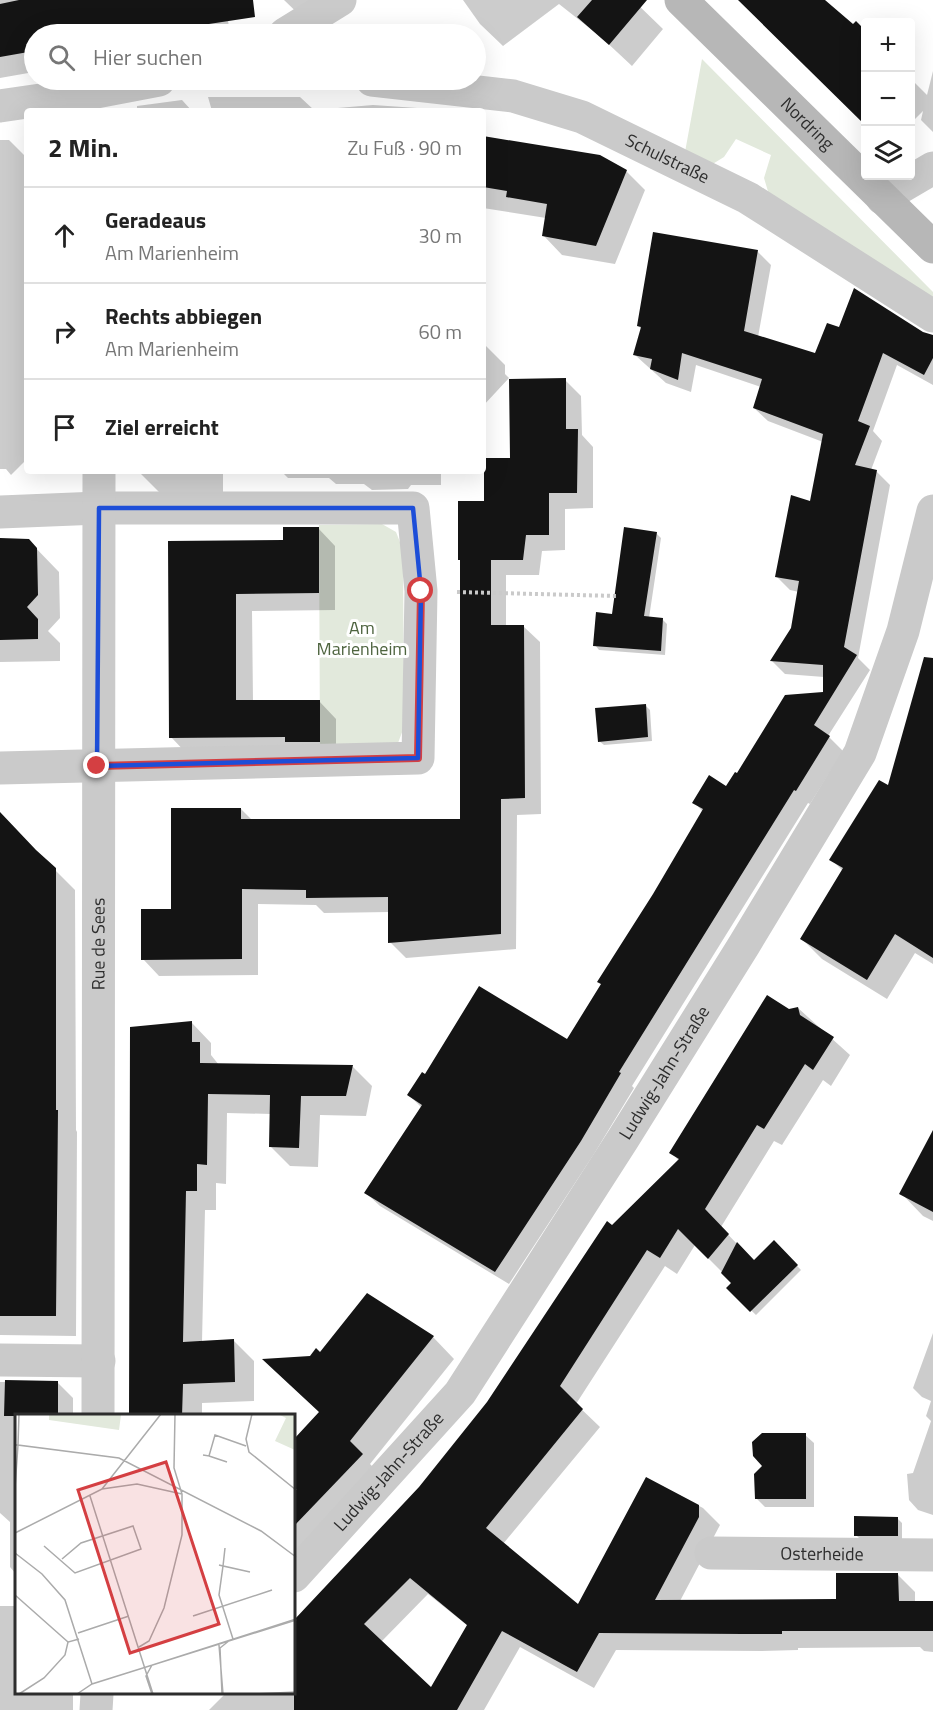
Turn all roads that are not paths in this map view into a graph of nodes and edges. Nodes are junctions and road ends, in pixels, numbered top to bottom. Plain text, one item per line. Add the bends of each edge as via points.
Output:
1 (340, 0) edge
2 (681, 0) edge
3 (301, 24) edge
4 (130, 90) edge
5 (460, 90) edge
6 (96, 102) edge
7 (0, 106) edge
8 (933, 168) edge
9 (882, 198) junction
10 (933, 247) edge
11 (933, 316) edge
12 (99, 474) edge
13 (99, 508) junction
14 (933, 511) edge
15 (0, 512) edge
16 (97, 766) junction
17 (0, 768) edge
18 (0, 1360) edge
19 (99, 1361) junction
20 (98, 1414) edge
21 (711, 1553) dead end
22 (933, 1554) edge
23 (296, 1574) edge
24 (97, 1695) edge
25 (96, 1710) edge

1 - 3 street
2 - 9 main road, Nordring
4 - 6 street
5 - 11 street, Schulstraße via 513,96 582,117 748,198
6 - 7 street
8 - 9 street
9 - 10 main road, Nordring
12 - 13 street, Rue de Sees
13 - 15 street
13 - 16 street, Rue de Sees
13 - 16 street via 413,508 421,591 418,758
14 - 23 street, Ludwig-Jahn-Straße via 903,631 860,753 630,1129 460,1394
16 - 17 street
16 - 19 street, Rue de Sees
18 - 19 street
19 - 20 street, Rue de Sees
21 - 22 street, Osterheide
24 - 25 street

